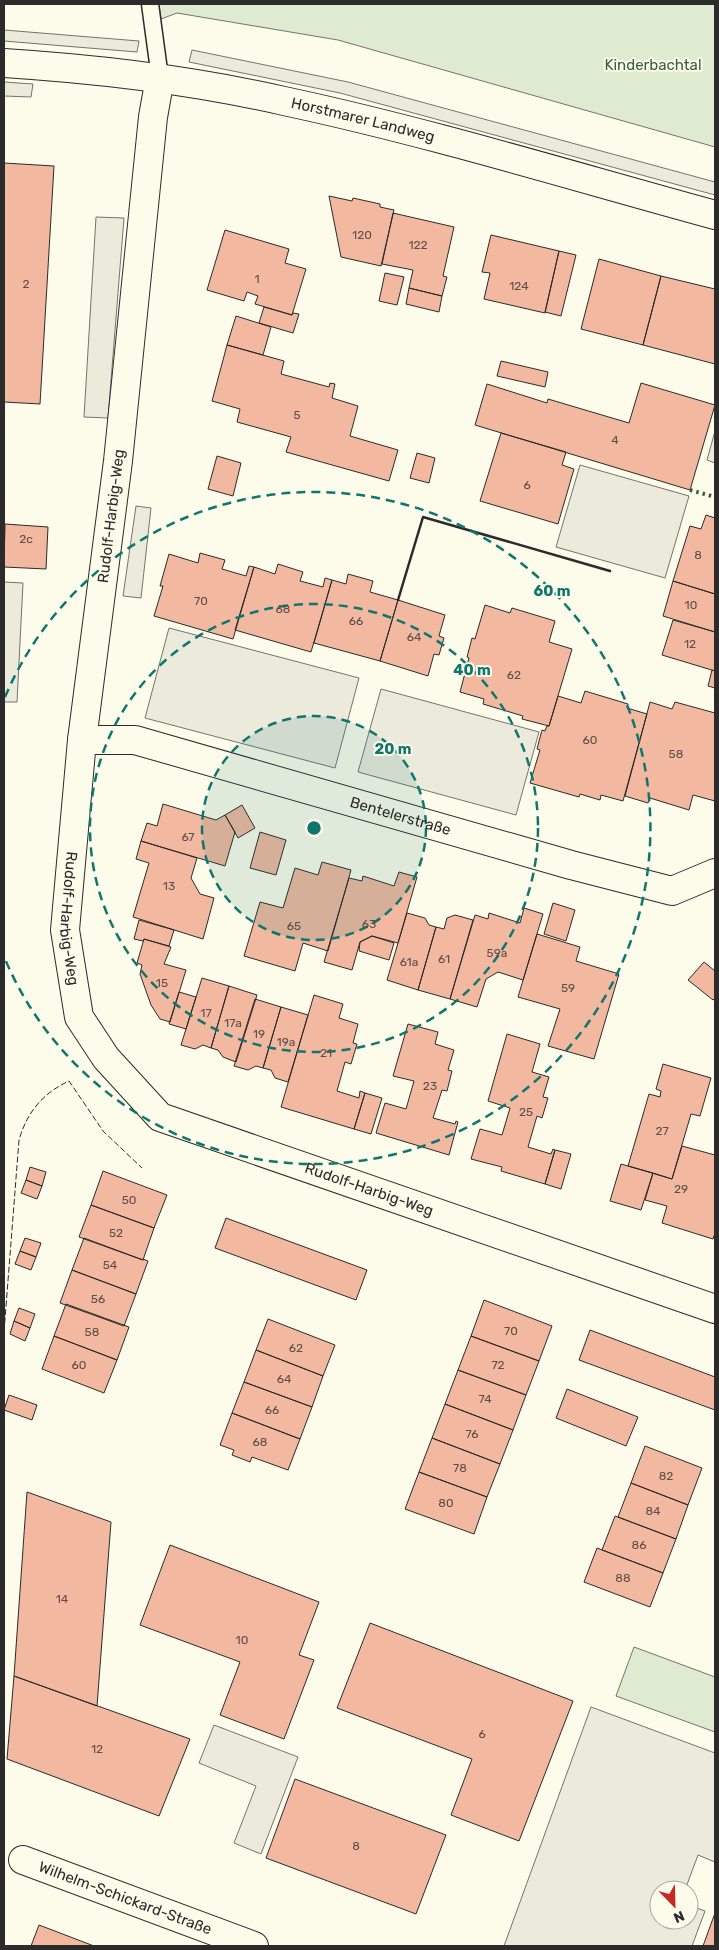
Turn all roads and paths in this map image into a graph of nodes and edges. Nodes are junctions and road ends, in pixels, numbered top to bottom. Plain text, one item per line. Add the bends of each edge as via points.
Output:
1 (150, 4) edge
2 (4, 63) edge
3 (160, 78) junction
4 (715, 215) edge
5 (82, 740) junction
6 (715, 873) edge
7 (715, 1309) edge
8 (23, 1860) dead end
9 (254, 1946) edge

1 - 3 lane
2 - 3 street, Horstmarer Landweg
3 - 4 street, Horstmarer Landweg via 284,100
3 - 5 street, Rudolf-Harbig-Weg via 152,126 118,462
5 - 6 street, Bentelerstraße via 135,740 672,891
5 - 7 street, Rudolf-Harbig-Weg via 65,930 79,1017 106,1058 160,1117
8 - 9 street, Wilhelm-Schickard-Straße

